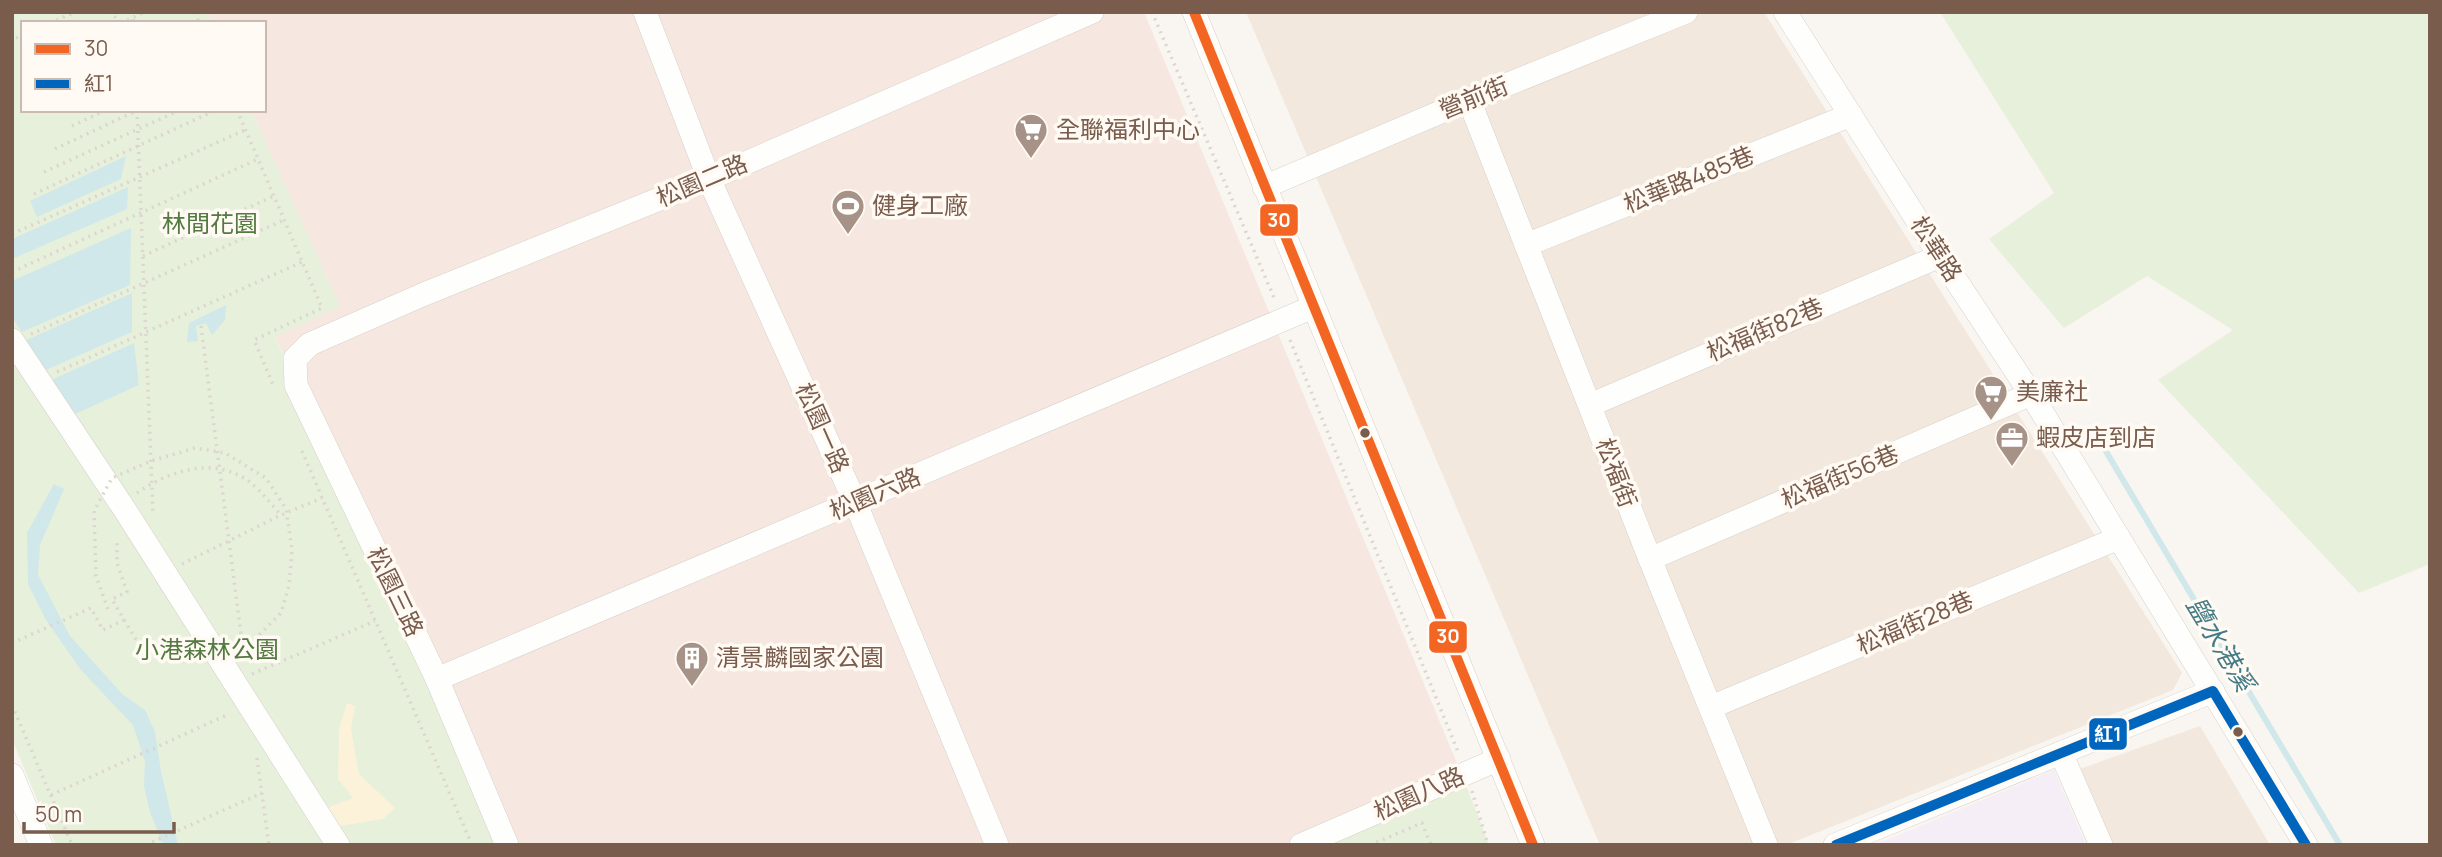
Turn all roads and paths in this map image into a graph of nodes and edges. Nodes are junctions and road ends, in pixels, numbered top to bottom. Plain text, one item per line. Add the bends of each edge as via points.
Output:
1 (75, 12) edge
2 (145, 12) edge
3 (645, 12) edge
4 (1092, 12) edge
5 (1152, 12) edge
6 (1194, 12) edge
7 (1686, 12) edge
8 (1785, 12) edge
9 (133, 18) edge
10 (55, 21) edge
11 (21, 36) edge
12 (16, 38) dead end
13 (1469, 100) junction
14 (102, 112) edge
15 (133, 112) edge
16 (137, 112) edge
17 (176, 112) edge
18 (212, 112) edge
19 (1851, 115) junction
20 (72, 126) dead end
21 (138, 130) junction
22 (245, 130) dead end
23 (138, 146) junction
24 (55, 149) dead end
25 (258, 159) dead end
26 (44, 172) dead end
27 (139, 177) junction
28 (709, 178) junction
29 (1264, 187) junction
30 (34, 194) dead end
31 (274, 196) dead end
32 (141, 214) junction
33 (284, 220) dead end
34 (12, 234) edge
35 (1526, 245) junction
36 (143, 256) junction
37 (1940, 256) junction
38 (302, 262) dead end
39 (12, 272) edge
40 (144, 285) junction
41 (1313, 307) junction
42 (1283, 320) junction
43 (201, 326) dead end
44 (146, 332) junction
45 (13, 341) edge
46 (310, 344) joint
47 (39, 380) junction
48 (2031, 394) junction
49 (1590, 405) junction
50 (151, 461) junction
51 (219, 468) junction
52 (152, 482) junction
53 (322, 498) dead end
54 (855, 502) junction
55 (123, 508) junction
56 (281, 515) junction
57 (153, 521) dead end
58 (2119, 538) junction
59 (229, 541) junction
60 (1650, 559) junction
61 (164, 573) junction
62 (108, 609) dead end
63 (124, 620) junction
64 (375, 621) dead end
65 (12, 643) edge
66 (243, 651) junction
67 (219, 657) junction
68 (245, 664) dead end
69 (436, 679) junction
70 (2213, 691) junction
71 (12, 705) edge
72 (250, 705) junction
73 (1710, 707) junction
74 (2061, 753) junction
75 (257, 755) dead end
76 (1499, 759) junction
77 (1466, 773) junction
78 (12, 775) edge
79 (262, 793) junction
80 (51, 795) junction
81 (41, 845) edge
82 (72, 845) edge
83 (146, 845) edge
84 (269, 845) edge
85 (338, 845) edge
86 (507, 845) edge
87 (998, 845) edge
88 (1301, 845) edge
89 (1370, 845) edge
90 (1432, 845) edge
91 (1488, 845) edge
92 (1533, 845) edge
93 (1766, 845) edge
94 (1835, 845) edge
95 (2101, 845) edge
96 (2306, 845) edge

1 - 10 path
2 - 9 path
3 - 28 street, 松園一路
4 - 28 street, 松園二路
5 - 42 path
6 - 29 street
7 - 13 street, 營前街
8 - 19 street, 松華路
11 - 12 path
13 - 29 street, 營前街
13 - 35 street, 松福街
14 - 20 path
15 - 24 path
16 - 21 path
17 - 21 path
18 - 23 path
19 - 35 street, 松華路485巷
19 - 37 street, 松華路
21 - 23 path
21 - 26 path
22 - 27 path
23 - 27 path
23 - 30 path
25 - 32 path
27 - 32 path
27 - 34 path
28 - 46 street, 松園二路
28 - 54 street, 松園一路
29 - 41 street
31 - 36 path
32 - 36 path
32 - 39 path
33 - 40 path
35 - 49 street, 松福街
36 - 40 path
37 - 48 street, 松華路
37 - 49 street, 松福街82巷
38 - 44 path
40 - 44 path
40 - 45 path
41 - 42 street, 松園六路
41 - 76 street
42 - 54 street, 松園六路
42 - 77 path
43 - 51 path
44 - 47 path
44 - 50 path
45 - 47 street
46 - 69 street, 松園三路 via 295,359 296,385
47 - 55 street
48 - 58 street, 松華路
48 - 60 street, 松福街56巷
49 - 60 street, 松福街
50 - 52 path
50 - 62 path, bridge via 112,478 94,511 96,576
50 - 66 path, bridge via 195,448 225,453 266,478 286,509 292,550 281,613
51 - 52 path via 186,469
51 - 56 path via 250,482
51 - 59 path
52 - 55 path
52 - 57 path
53 - 56 path
54 - 69 street, 松園六路
54 - 87 street, 松園一路
55 - 61 street
55 - 63 path via 117,522 117,563 127,592 112,599
56 - 59 path
58 - 70 street, 松華路
58 - 73 street, 松福街28巷
59 - 61 path
59 - 66 path
60 - 73 street, 松福街
61 - 67 street
63 - 65 path via 103,631 91,608
63 - 67 path via 139,644 163,660
64 - 72 path via 247,677
66 - 67 path
66 - 68 path
67 - 72 street
69 - 86 street, 松園三路
70 - 74 street
70 - 96 street, 松華路
71 - 80 path
72 - 80 path
72 - 85 street
73 - 93 street, 松福街
74 - 94 street
74 - 95 street
75 - 79 path
76 - 77 street, 松園八路
76 - 92 street
77 - 88 street, 松園八路
77 - 91 path
78 - 81 street
79 - 83 path
79 - 84 path
80 - 82 path
89 - 90 path via 1422,823

